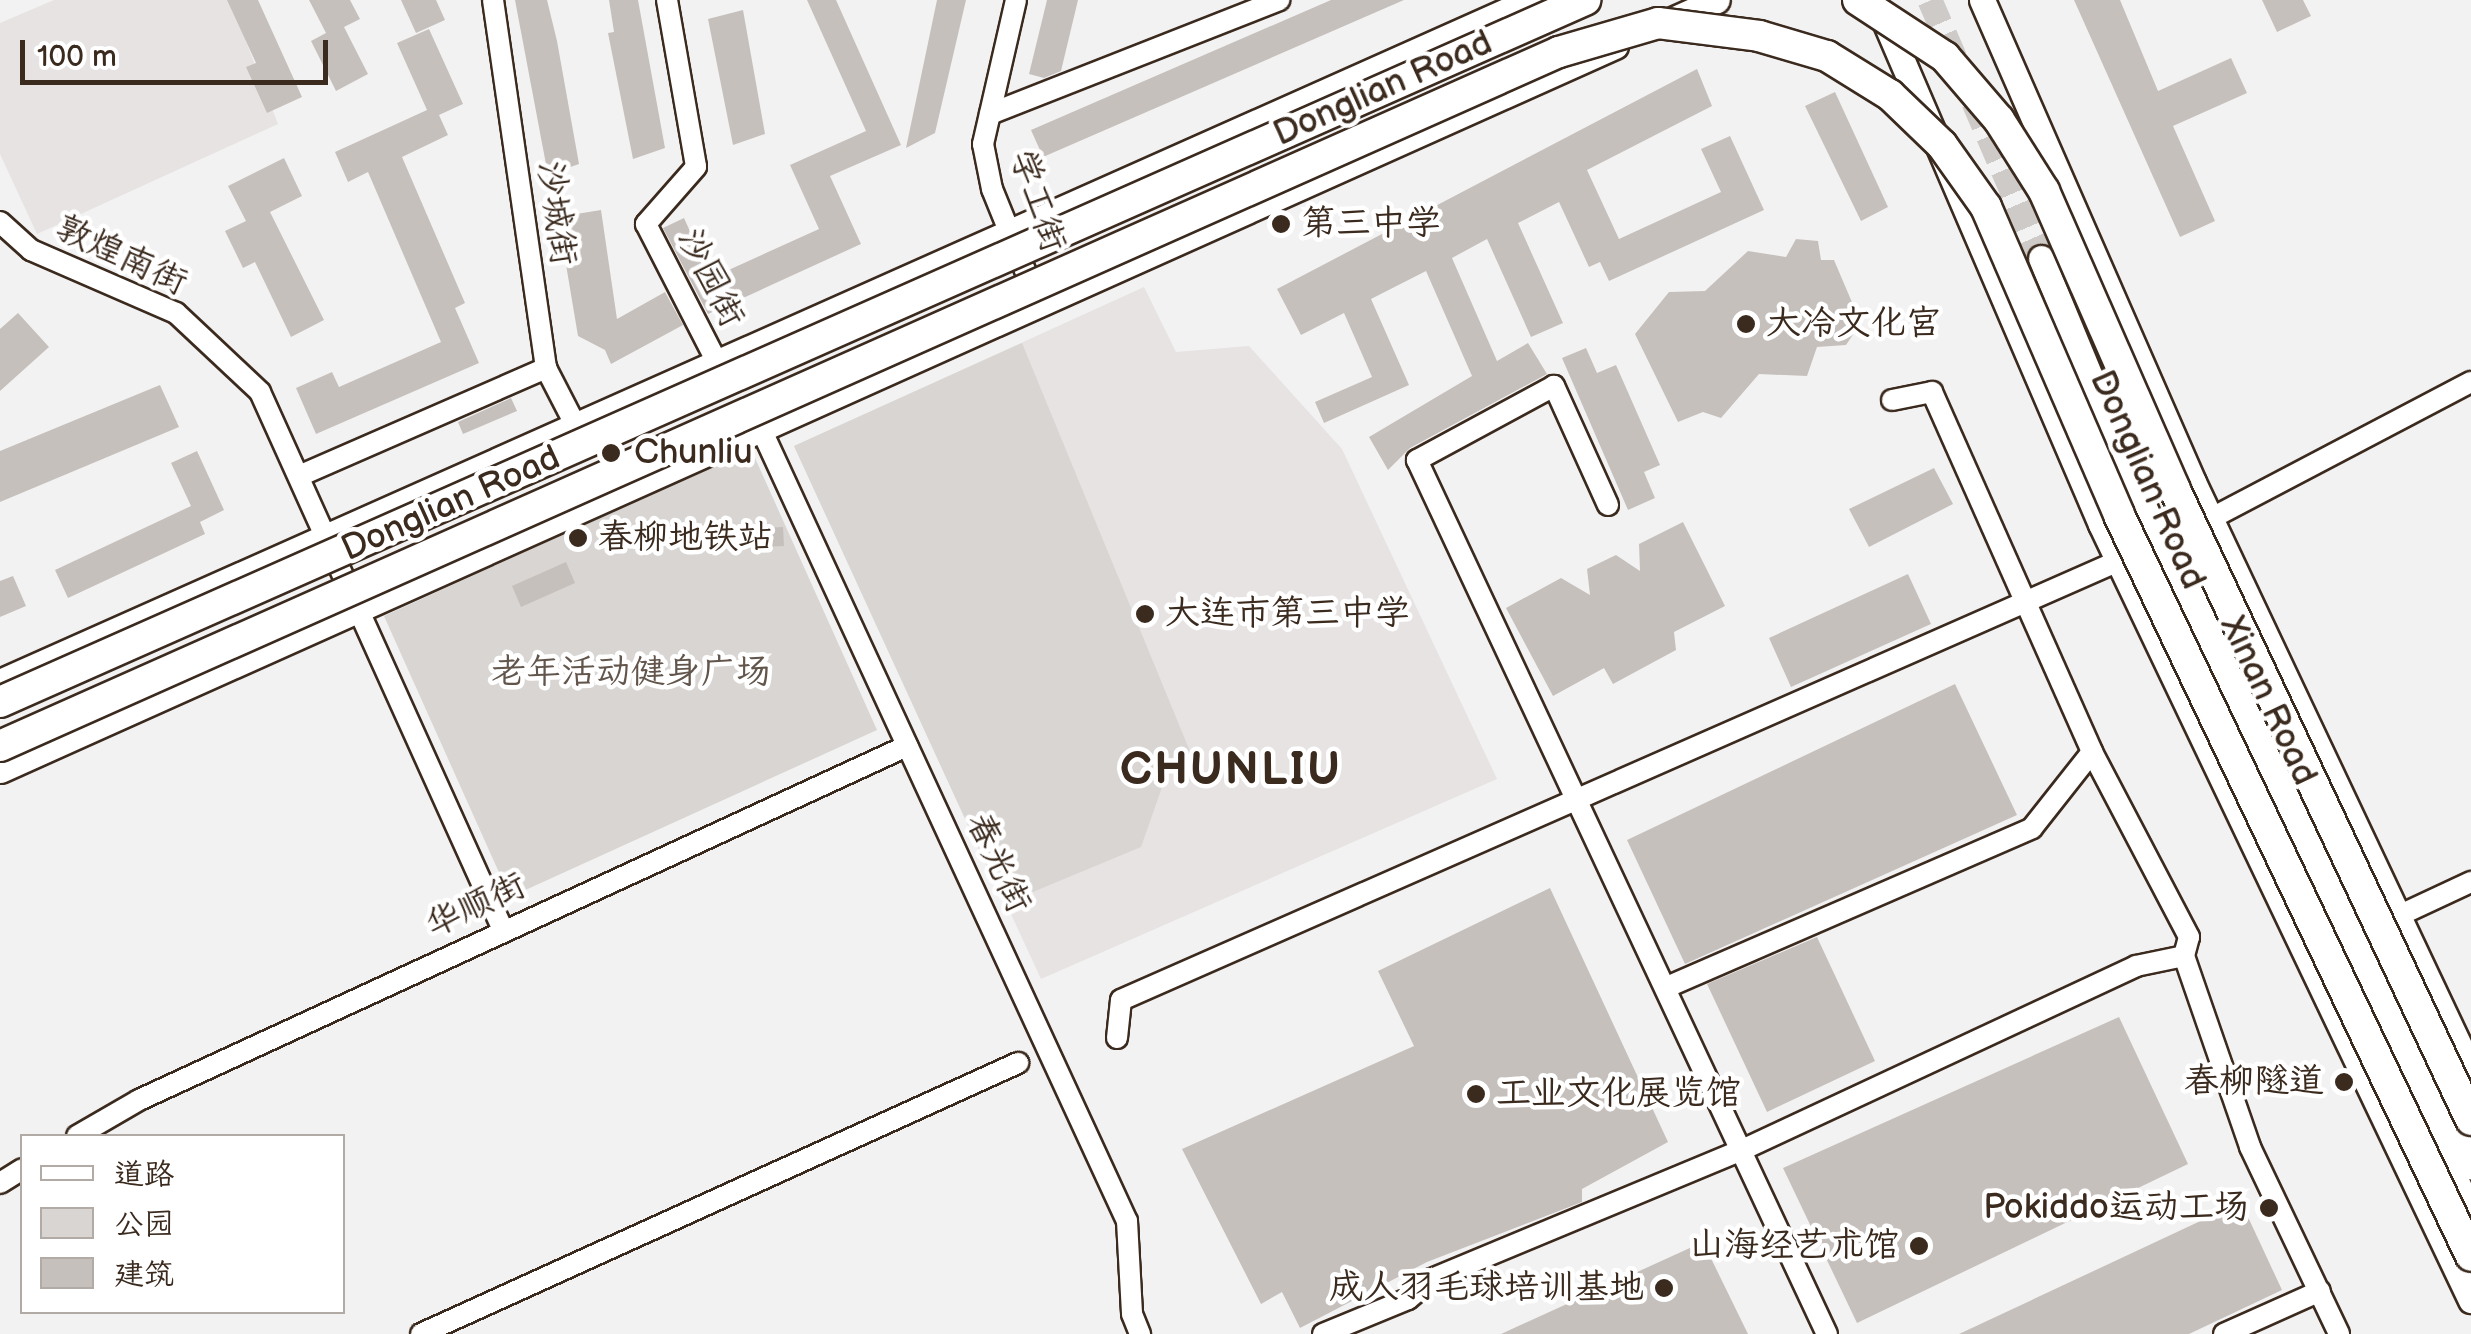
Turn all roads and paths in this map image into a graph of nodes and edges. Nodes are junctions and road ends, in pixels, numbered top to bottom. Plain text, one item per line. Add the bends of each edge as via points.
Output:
1 (493, 0) edge
2 (668, 0) edge
3 (1016, 0) edge
4 (1278, 0) edge
5 (1531, 0) edge
6 (1585, 0) edge
7 (1717, 0) edge
8 (1858, 0) edge
9 (1876, 0) edge
10 (1982, 0) edge
11 (990, 114) junction
12 (0, 222) edge
13 (1012, 234) junction
14 (2041, 258) tunnel mouth
15 (1040, 306) junction
16 (719, 366) junction
17 (546, 368) junction
18 (2471, 382) edge
19 (1892, 400) dead end
20 (577, 428) junction
21 (761, 429) junction
22 (299, 476) junction
23 (1608, 505) dead end
24 (2210, 519) junction
25 (325, 538) junction
26 (2118, 561) junction
27 (2026, 602) junction
28 (356, 609) junction
29 (2198, 610) junction
30 (2278, 663) junction
31 (0, 682) edge
32 (0, 702) edge
33 (0, 746) edge
34 (907, 746) junction
35 (2092, 752) junction
36 (0, 770) edge
37 (1581, 800) junction
38 (2290, 829) junction
39 (2471, 882) edge
40 (2283, 906) junction
41 (2398, 916) junction
42 (503, 930) junction
43 (2184, 956) junction
44 (1667, 987) junction
45 (1117, 1038) dead end
46 (1018, 1063) dead end
47 (2471, 1071) edge
48 (2471, 1120) edge
49 (80, 1134) edge
50 (1742, 1150) junction
51 (2471, 1166) edge
52 (2471, 1213) edge
53 (2471, 1256) edge
54 (2320, 1291) junction
55 (2471, 1300) edge
56 (420, 1334) edge
57 (1140, 1334) edge
58 (1324, 1334) edge
59 (1828, 1334) edge
60 (2224, 1334) edge
61 (2339, 1334) edge

1 - 17 street, 沙城街
2 - 16 street, 沙园街 via 696,167 646,224
3 - 11 street, 学工街
4 - 11 street
5 - 13 main road
6 - 32 highway, Donglian Road, bridge
7 - 15 main road
8 - 48 highway, Donglian Road, bridge via 1945,57 1999,120 2044,191 2175,490
9 - 26 main road
10 - 24 main road, Xinan Road
11 - 13 street, 学工街 via 983,144
12 - 22 street, 敦煌南街 via 30,250 176,312 260,392
13 - 15 street, 学工街
13 - 16 main road
14 - 29 main road, Xinan Road
15 - 21 main road
16 - 20 main road
17 - 20 street, 沙城街
17 - 22 street
18 - 24 street
19 - 27 street via 1932,392
20 - 25 main road
21 - 28 main road
21 - 34 street, 春光街
22 - 25 street, 敦煌南街
23 - 37 street via 1554,386 1417,460
24 - 29 main road
24 - 30 main road, Xinan Road
25 - 28 street, 敦煌南街
25 - 31 main road
26 - 27 street
26 - 29 main road
26 - 40 main road
27 - 35 street
27 - 37 street
28 - 36 main road
28 - 42 street, 敦煌南街
29 - 30 main road
29 - 38 main road, Xinan Road
29 - 51 main road, Xinan Road
30 - 41 main road, Xinan Road
33 - 53 highway, Donglian Road, bridge via 1559,52 1658,23 1759,36 1827,56 1890,96 1942,146 1986,207 2120,516
34 - 42 street, 华顺街
34 - 57 street, 春光街 via 1128,1221 1132,1314
35 - 43 street via 2190,936
35 - 44 street via 2032,828
37 - 44 street
37 - 45 street via 1121,1000
38 - 40 main road
38 - 52 main road, Xinan Road
39 - 41 street
40 - 55 main road
41 - 47 main road, Xinan Road
42 - 49 street, 华顺街 via 139,1100
43 - 50 street via 2136,966
43 - 54 street via 2250,1146
44 - 50 street
46 - 56 street
50 - 58 street via 1432,1279 1408,1299
50 - 59 street
54 - 60 street
54 - 61 street

